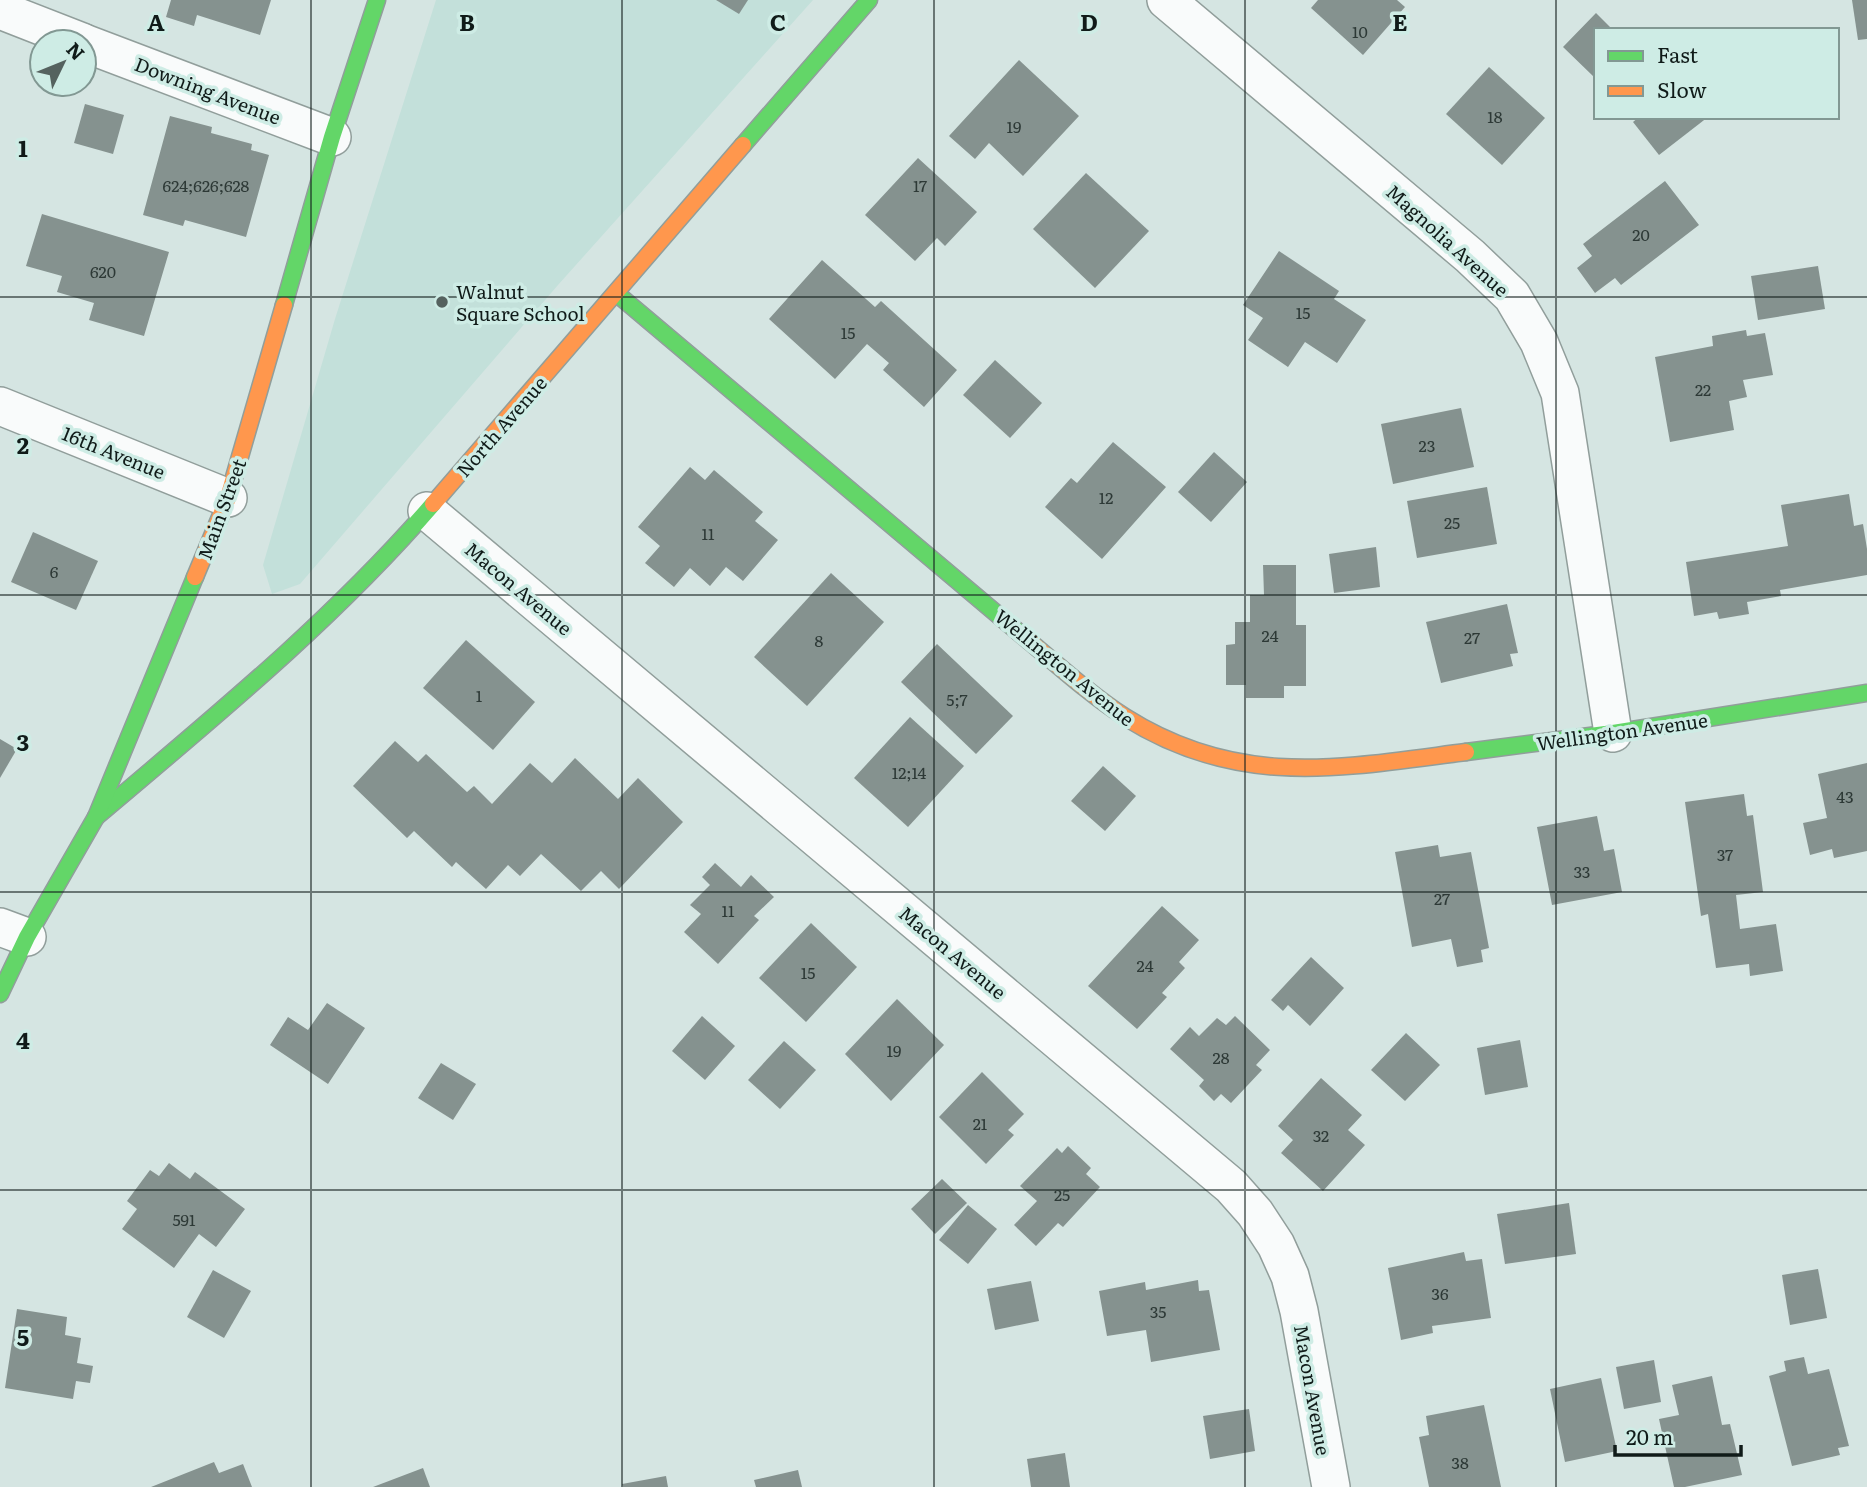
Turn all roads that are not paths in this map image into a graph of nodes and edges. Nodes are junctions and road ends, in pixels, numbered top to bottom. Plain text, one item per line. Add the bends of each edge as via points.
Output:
1 (377, 0) edge
2 (869, 0) edge
3 (1166, 0) edge
4 (0, 10) edge
5 (47, 28) edge
6 (98, 48) edge
7 (332, 137) junction
8 (617, 293) junction
9 (0, 406) edge
10 (228, 498) junction
11 (427, 511) junction
12 (1867, 693) edge
13 (1613, 733) junction
14 (96, 817) junction
15 (14, 932) edge
16 (0, 994) edge
17 (1331, 1487) edge

1 - 7 main road, Main Street
2 - 8 main road, North Avenue
3 - 13 street, Magnolia Avenue via 1470,256 1511,296 1539,342 1560,393
4 - 5 street, Downing Avenue
6 - 7 street, Downing Avenue
7 - 10 main road, Main Street
8 - 11 main road, North Avenue
8 - 13 main road, Wellington Avenue via 1095,696 1173,745 1256,766 1315,770
9 - 10 street, 16th Avenue
10 - 14 main road, Main Street
11 - 14 main road, North Avenue via 332,610 245,691
11 - 17 street, Macon Avenue via 1231,1186 1276,1245 1290,1276
12 - 13 main road, Wellington Avenue
14 - 15 main road, Main Street
15 - 16 main road, Main Street

